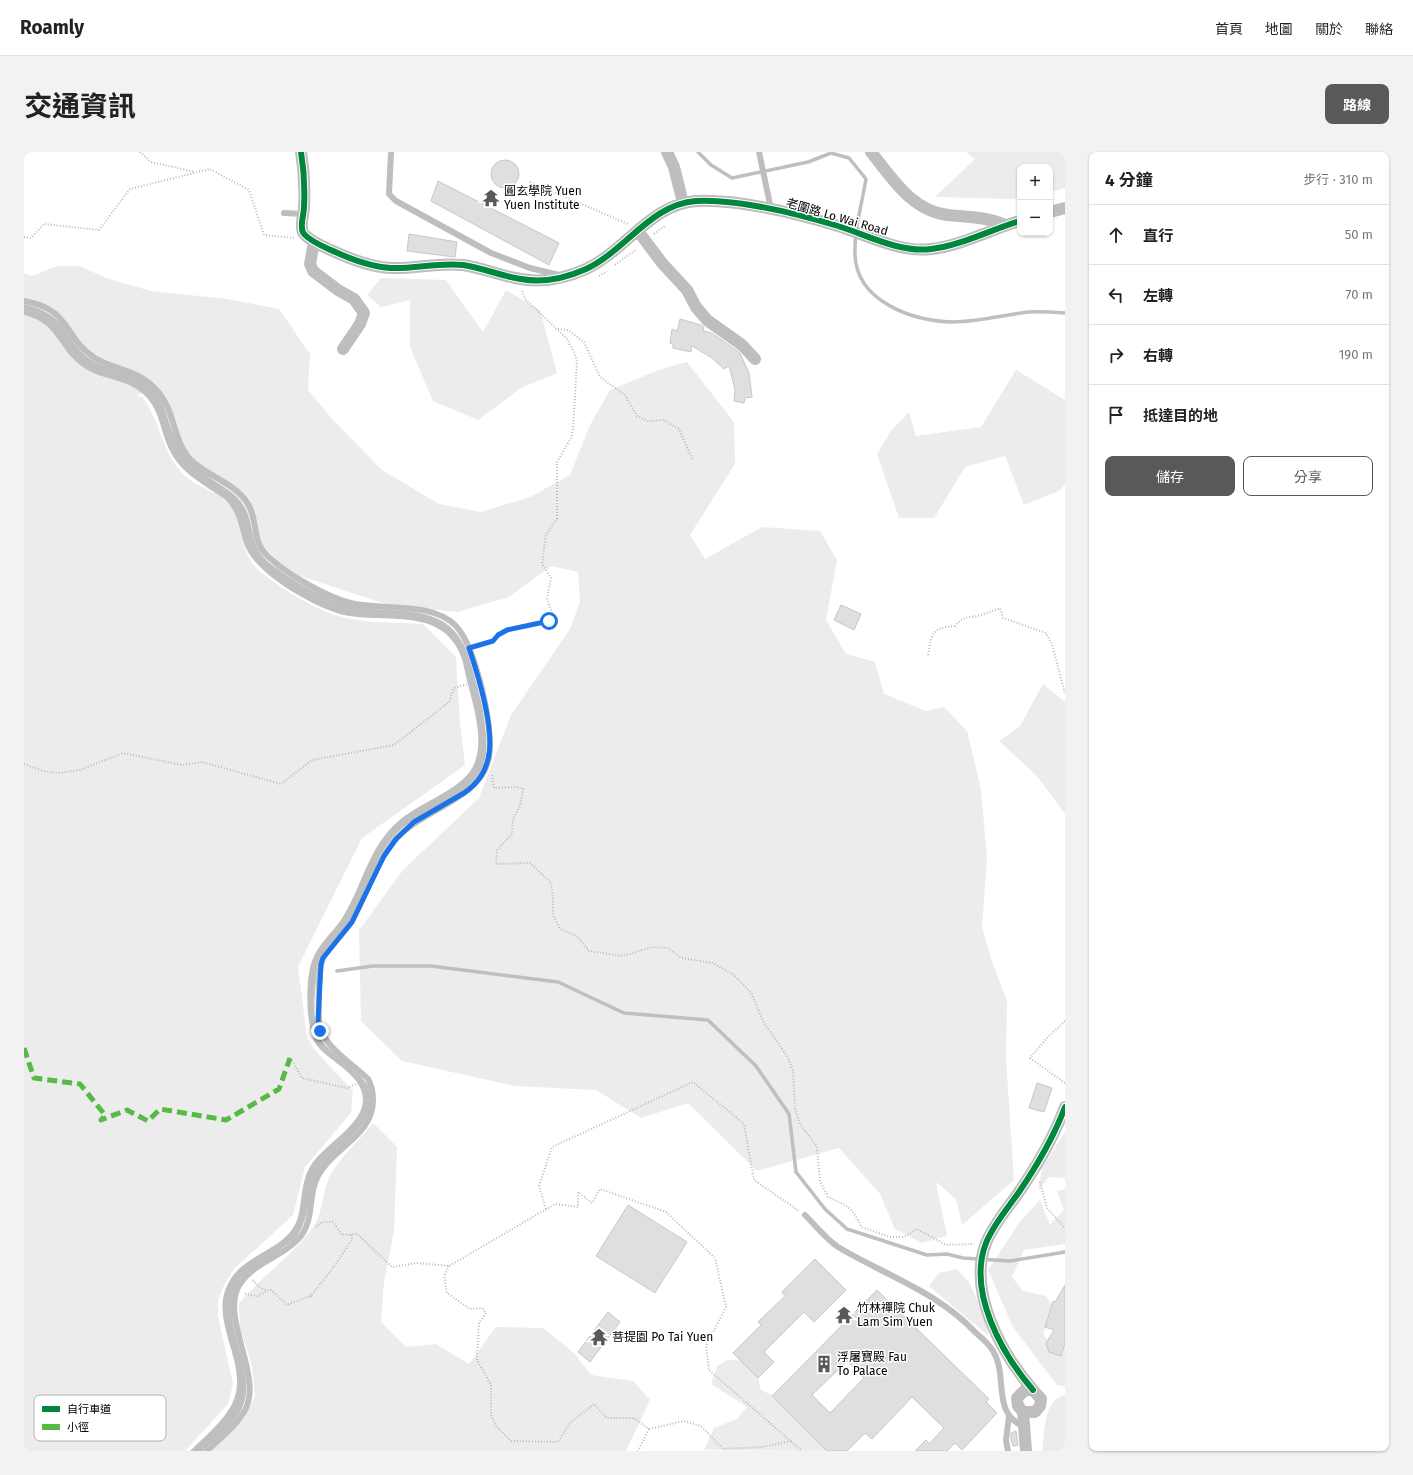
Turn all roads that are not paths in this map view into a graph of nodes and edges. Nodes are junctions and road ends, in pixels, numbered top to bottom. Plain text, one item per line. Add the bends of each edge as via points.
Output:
1 (301, 152) edge
2 (391, 152) edge
3 (667, 152) edge
4 (759, 152) edge
5 (871, 152) edge
6 (683, 203) junction
7 (1065, 208) edge
8 (771, 209) junction
9 (1053, 211) edge
10 (284, 213) dead end
11 (303, 214) junction
12 (1017, 222) edge
13 (1006, 225) junction
14 (635, 228) junction
15 (314, 242) junction
16 (564, 277) junction
17 (24, 301) edge
18 (343, 349) dead end
19 (755, 359) dead end
20 (1065, 1106) edge
21 (805, 1215) road end
22 (1018, 1373) junction
23 (1033, 1390) junction
24 (1019, 1394) junction
25 (1027, 1413) junction
26 (1009, 1416) junction
27 (1025, 1430) junction
28 (207, 1451) edge
29 (1008, 1451) edge
30 (1026, 1451) edge

1 - 11 street
2 - 16 lane via 389,194 396,201 491,254
3 - 6 street via 674,167
4 - 8 lane
5 - 13 street via 901,188 922,206 948,215 995,220
6 - 8 street, 老圍路 Lo Wai Road via 718,202
6 - 14 street, 老圍路 Lo Wai Road
7 - 9 street
8 - 13 street, 老圍路 Lo Wai Road via 839,226 883,242 916,249 932,249
10 - 11 lane
11 - 15 street via 302,230
12 - 13 street, 老圍路 Lo Wai Road
14 - 16 street, 老圍路 Lo Wai Road via 624,244 608,256 587,269
14 - 19 street via 687,290 707,320 742,344
15 - 16 street, 老圍路 Lo Wai Road via 354,261 391,268 432,264 461,265 521,279 543,281
15 - 18 street via 310,264 313,271 354,299 364,314
17 - 28 lane via 40,305 56,314 92,356 139,375 156,390 169,407 181,444 190,459 235,491 250,506 257,541 272,560 330,596 354,604 430,611 456,627 469,648 488,720 489,757 485,769 472,788 414,822 396,839 384,856 352,922 323,958 318,1021 322,1035 368,1079 372,1086 372,1116 318,1176 314,1184 309,1218 301,1236 292,1246 246,1276 236,1291 233,1309 247,1370 248,1400 236,1423
20 - 22 street via 1049,1146 987,1241 981,1258 980,1281 989,1321
21 - 26 lane via 836,1246 921,1289 961,1317 993,1351 998,1366 1003,1403
22 - 23 street
22 - 24 street
23 - 24 street
23 - 25 street via 1039,1395 1041,1402 1038,1410
24 - 25 street via 1018,1406
25 - 27 street
26 - 27 lane
26 - 29 lane via 1006,1440
27 - 30 street

